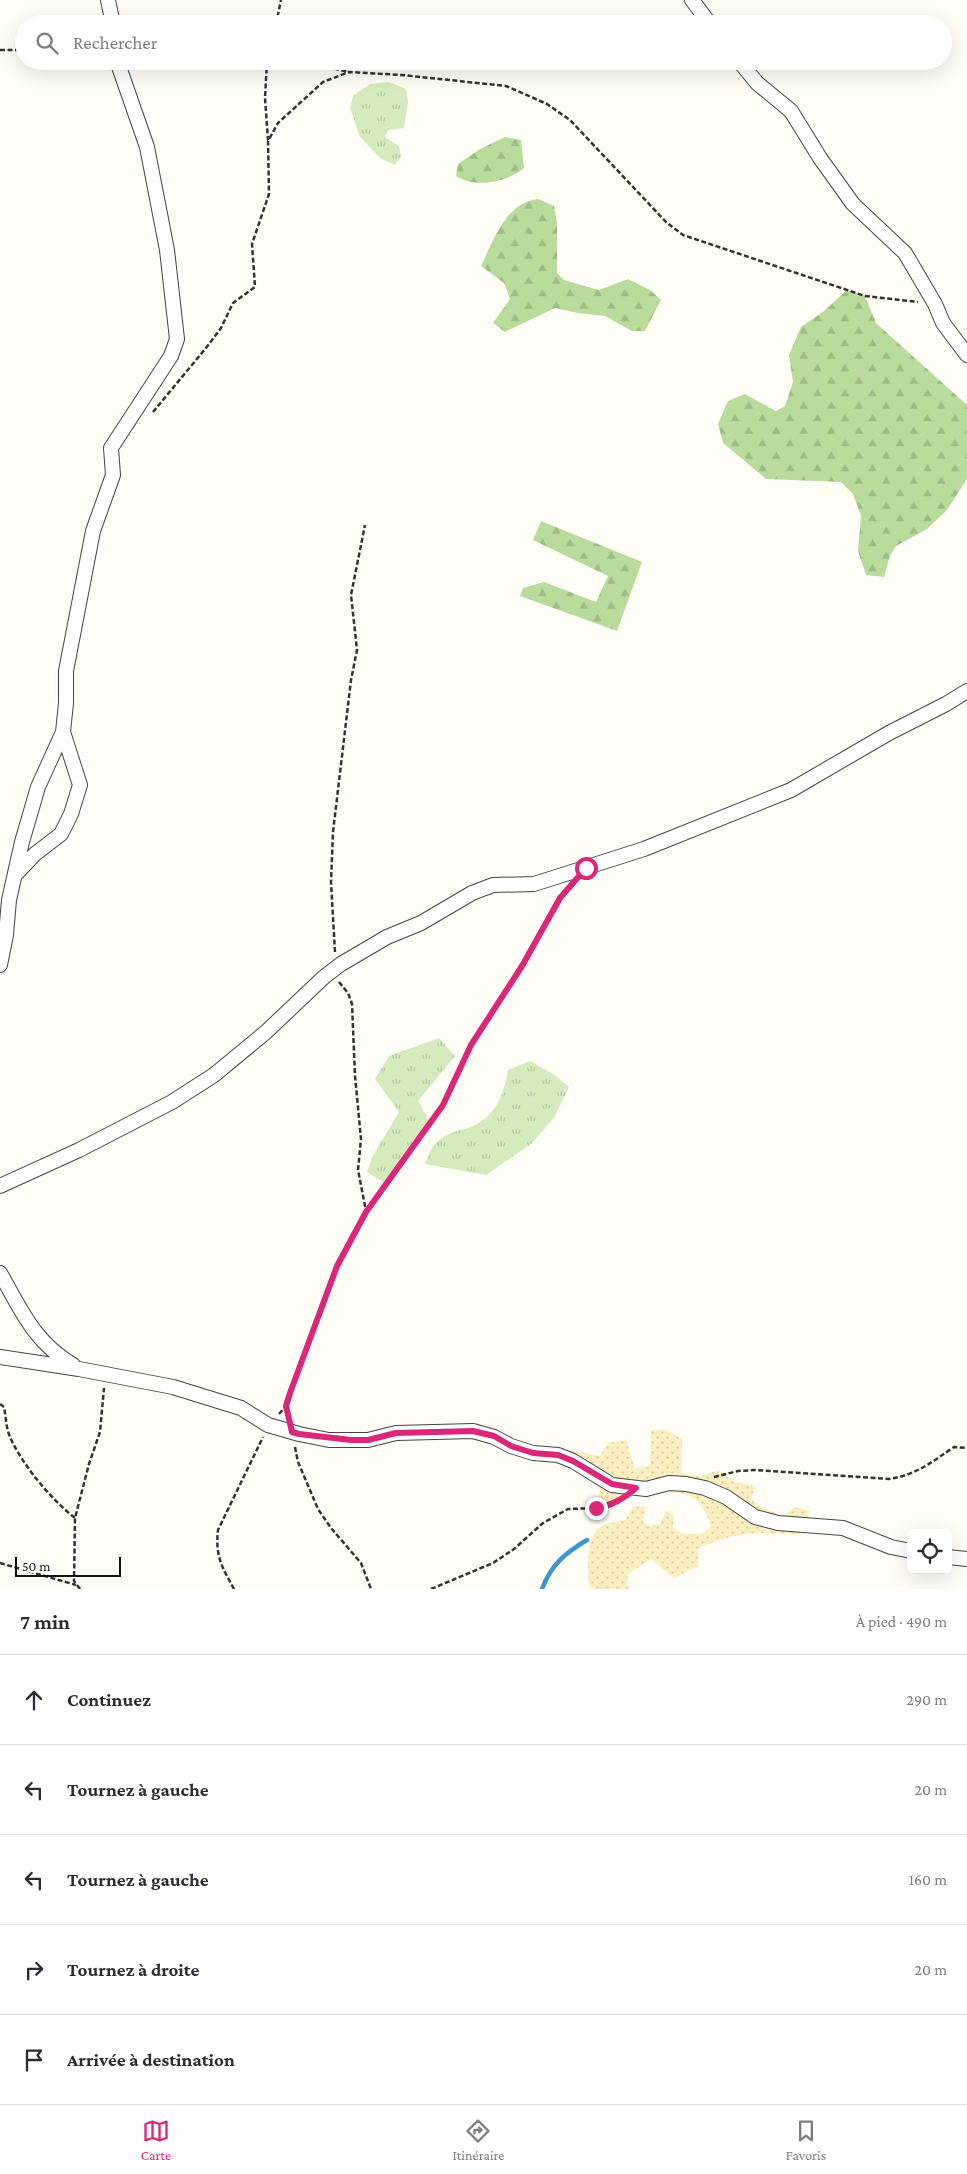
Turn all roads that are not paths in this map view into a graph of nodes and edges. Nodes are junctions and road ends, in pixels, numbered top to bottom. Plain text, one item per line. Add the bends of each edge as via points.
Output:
1 (108, 0) edge
2 (692, 0) edge
3 (111, 15) edge
4 (703, 15) edge
5 (120, 70) edge
6 (746, 70) edge
7 (967, 355) edge
8 (967, 691) edge
9 (64, 732) junction
10 (14, 875) junction
11 (0, 966) edge
12 (0, 1186) edge
13 (0, 1274) edge
14 (0, 1357) edge
15 (79, 1369) junction
16 (907, 1550) edge
17 (952, 1557) edge
18 (967, 1559) edge

1 - 3 street
2 - 4 street
5 - 9 street via 147,147 166,250 177,339 171,356 111,448 114,475 93,531 66,671
6 - 7 street via 791,111 853,204 905,254 943,323
8 - 12 street via 791,790 644,849 534,884 493,885 472,892 421,923 387,936 336,968 266,1032 206,1080 172,1102
9 - 10 street via 38,787
9 - 10 street via 80,785 71,814 61,834
10 - 11 street
13 - 15 street via 39,1338 54,1354
14 - 15 street
15 - 16 street via 173,1387 241,1408 268,1425 329,1440 368,1440 396,1433 473,1431 494,1436 533,1453 558,1455 612,1484 646,1489 669,1483 705,1488 726,1497 755,1517 778,1523 843,1528
17 - 18 street

